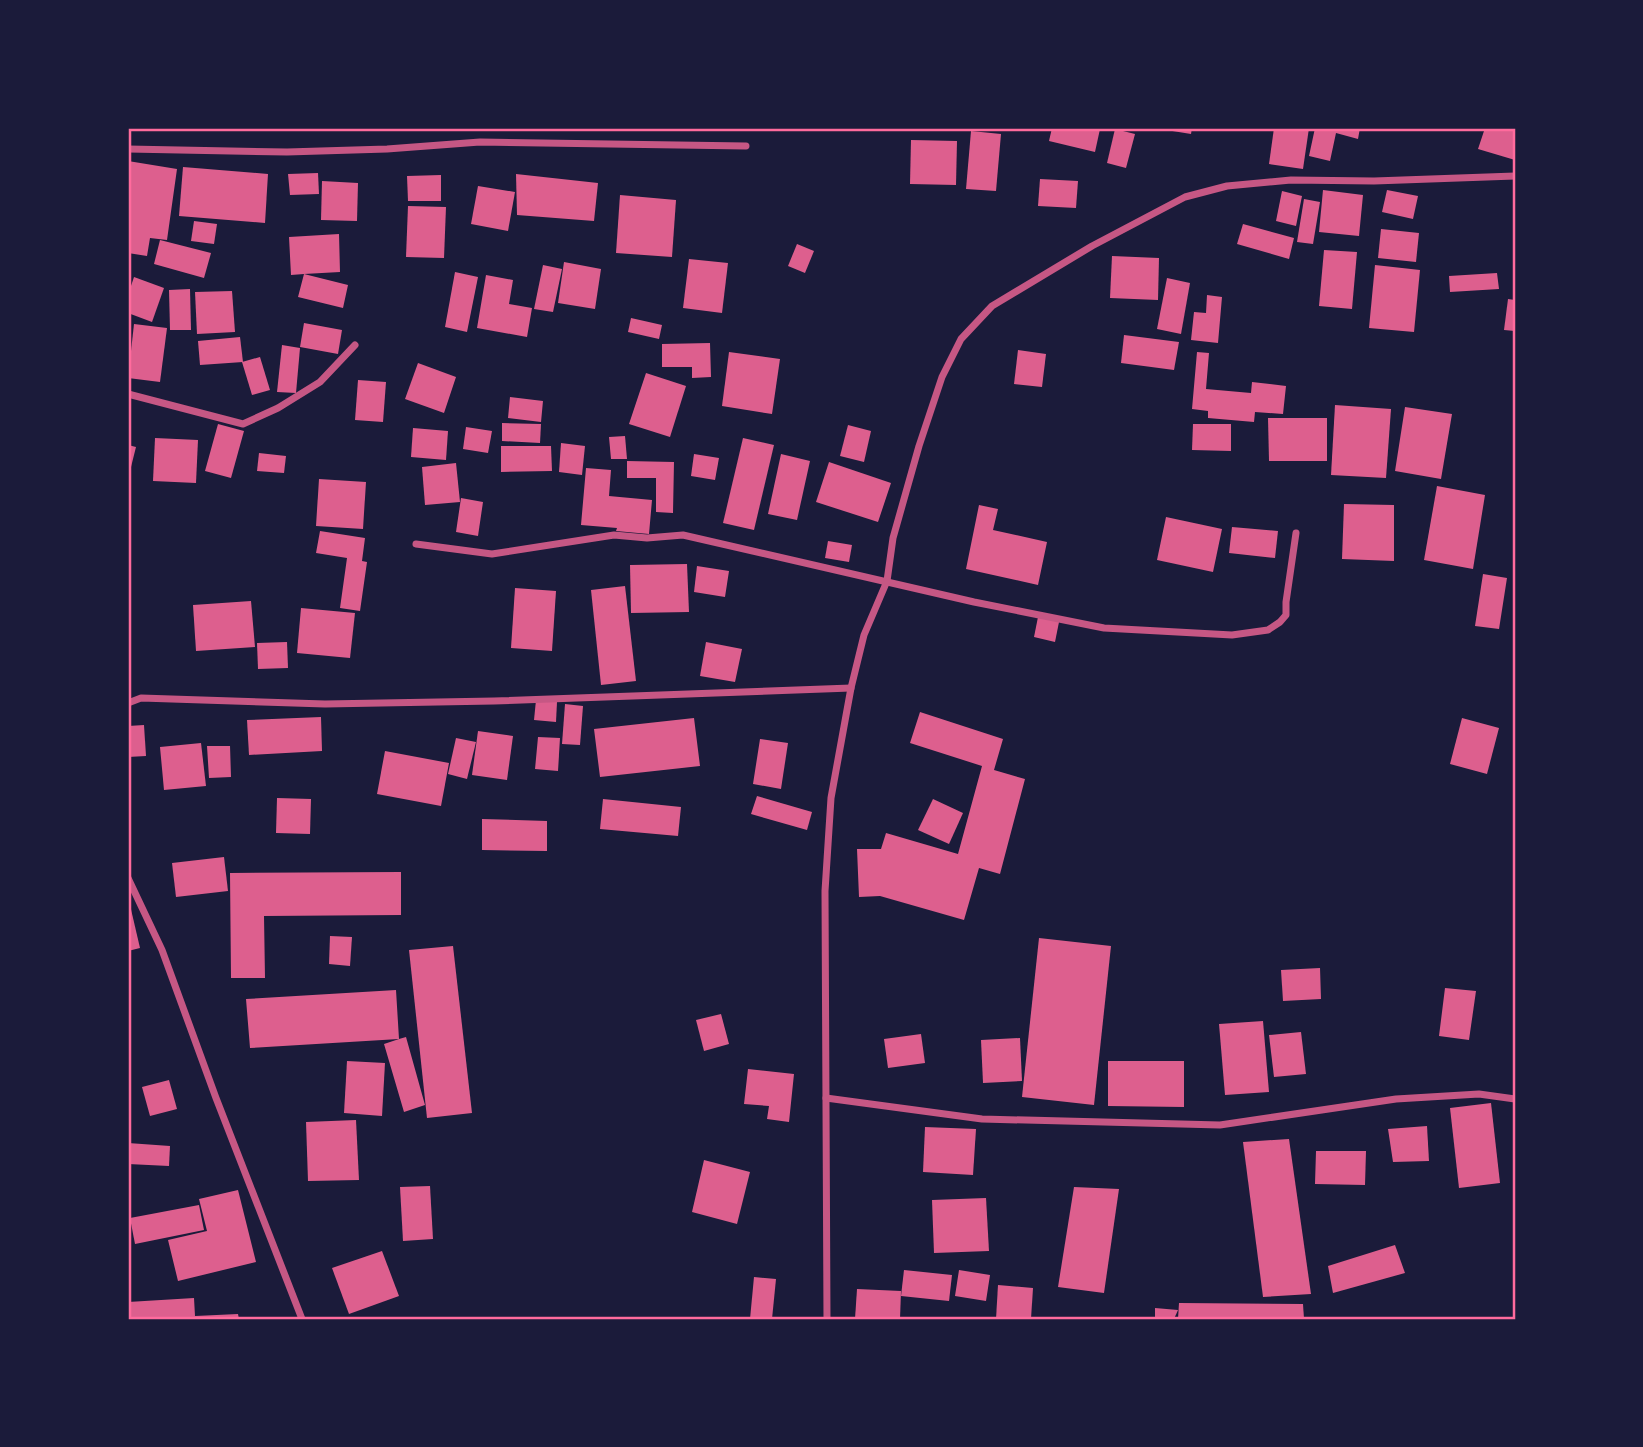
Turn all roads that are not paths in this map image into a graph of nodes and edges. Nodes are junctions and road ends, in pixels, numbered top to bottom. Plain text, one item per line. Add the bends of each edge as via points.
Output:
1 (746, 146) dead end
2 (128, 149) edge
3 (1515, 176) edge
4 (355, 345) dead end
5 (128, 394) edge
6 (1296, 533) dead end
7 (416, 544) dead end
8 (887, 581) junction
9 (851, 688) junction
10 (128, 703) edge
11 (128, 878) edge
12 (826, 1098) junction
13 (1515, 1099) edge
14 (302, 1319) edge
15 (827, 1319) edge

1 - 2 street via 480,142 287,152
3 - 8 street via 1291,180 1227,186 1185,197 992,306 961,339 942,377 893,538
4 - 5 street via 320,382 243,424
6 - 8 street via 1286,615 1269,630 1232,635 1104,628
7 - 8 street via 492,554 614,535 683,535
8 - 9 street via 864,635
9 - 10 street via 494,701 324,704 141,698
9 - 12 street via 831,798 825,891
11 - 14 street via 162,950
12 - 13 street via 982,1119 1220,1125 1396,1099 1479,1094
12 - 15 street

